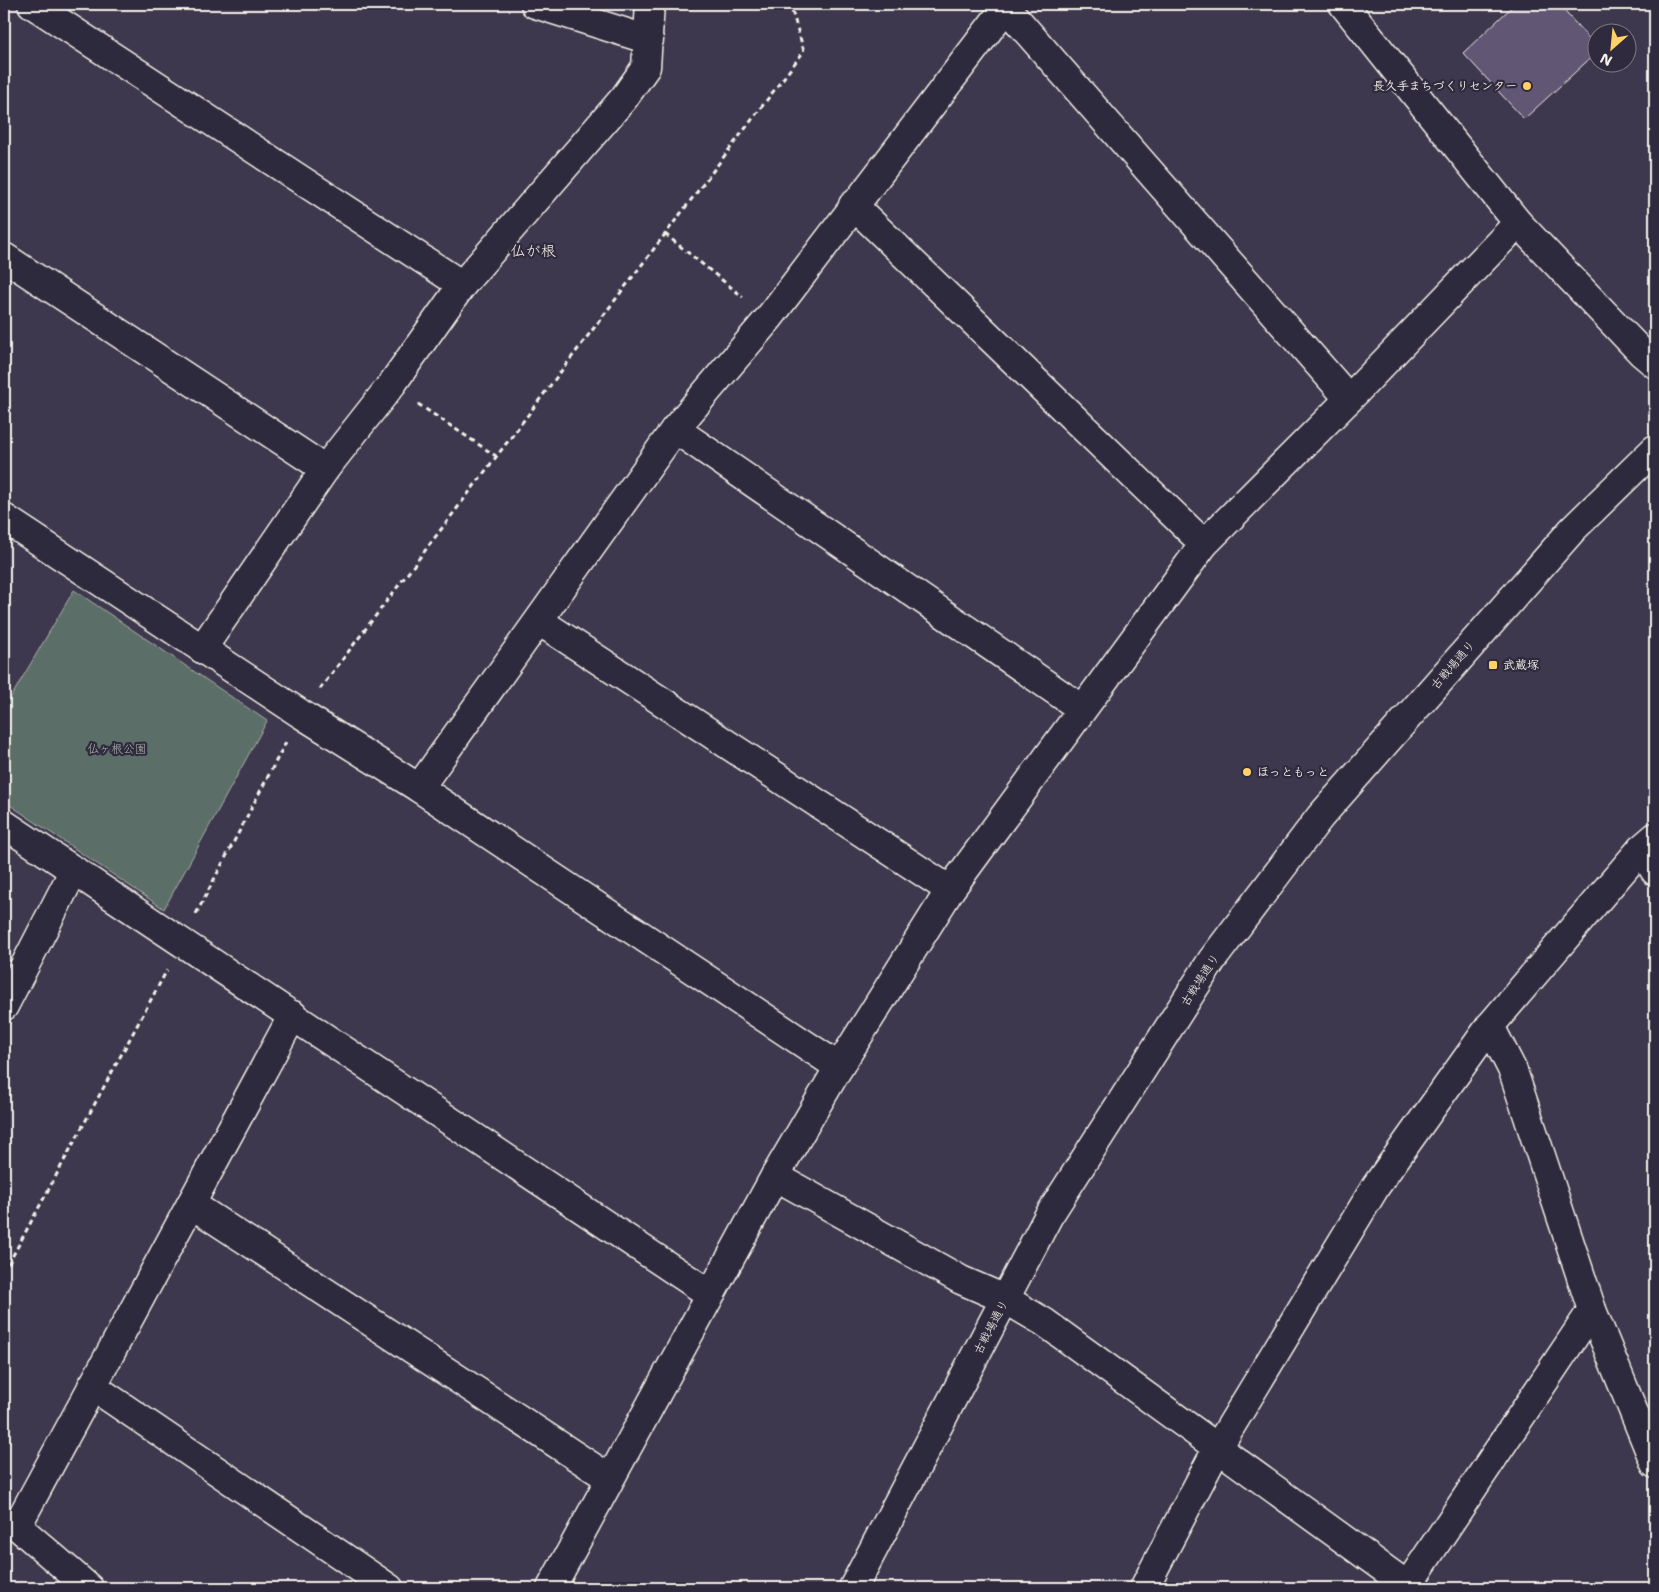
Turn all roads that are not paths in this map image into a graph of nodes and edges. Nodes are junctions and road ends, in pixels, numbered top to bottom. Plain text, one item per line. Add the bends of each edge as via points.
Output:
1 (32, 4) edge
2 (535, 4) edge
3 (650, 4) edge
4 (1343, 4) edge
5 (1004, 5) edge
6 (649, 40) junction
7 (853, 205) junction
8 (1518, 223) junction
9 (4, 257) edge
10 (462, 285) junction
11 (1655, 364) edge
12 (1349, 399) junction
13 (675, 430) junction
14 (1655, 449) edge
15 (325, 469) junction
16 (4, 518) edge
17 (1204, 544) junction
18 (539, 621) junction
19 (202, 649) junction
20 (1082, 709) junction
21 (419, 788) junction
22 (4, 824) edge
23 (1651, 852) edge
24 (74, 870) junction
25 (950, 890) junction
26 (4, 1006) edge
27 (293, 1015) junction
28 (1490, 1026) junction
29 (839, 1067) junction
30 (775, 1176) junction
31 (190, 1204) junction
32 (710, 1294) junction
33 (1005, 1299) junction
34 (1592, 1310) junction
35 (92, 1386) junction
36 (1648, 1427) edge
37 (1217, 1449) junction
38 (1655, 1464) edge
39 (609, 1478) junction
40 (10, 1523) edge
41 (1407, 1587) edge
42 (90, 1588) edge
43 (389, 1588) edge
44 (551, 1588) edge
45 (853, 1588) edge
46 (1144, 1588) edge

1 - 10 street
2 - 6 street
3 - 6 street
4 - 8 street
5 - 7 street
5 - 12 street
6 - 10 street via 646,67 624,98
7 - 13 street via 768,318
7 - 17 street
8 - 11 street
8 - 12 street
9 - 15 street
10 - 15 street via 392,384
12 - 17 street
13 - 18 street
13 - 20 street
14 - 33 street, 古戦場通り via 1573,529 1320,817 1212,960 1048,1217
15 - 19 street
16 - 19 street
17 - 20 street
18 - 21 street
18 - 25 street
19 - 21 street
20 - 25 street
21 - 29 street
22 - 24 street
23 - 28 street
24 - 26 street
24 - 27 street
25 - 29 street
27 - 31 street
27 - 32 street
28 - 34 street via 1513,1071
28 - 37 street via 1376,1186
29 - 30 street
30 - 32 street
30 - 33 street via 961,1280
31 - 35 street
31 - 39 street
32 - 39 street
33 - 37 street via 1044,1322
33 - 45 street, 古戦場通り
34 - 36 street
34 - 41 street
35 - 40 street
35 - 43 street
36 - 38 street
37 - 41 street
37 - 46 street
39 - 44 street
40 - 42 street

